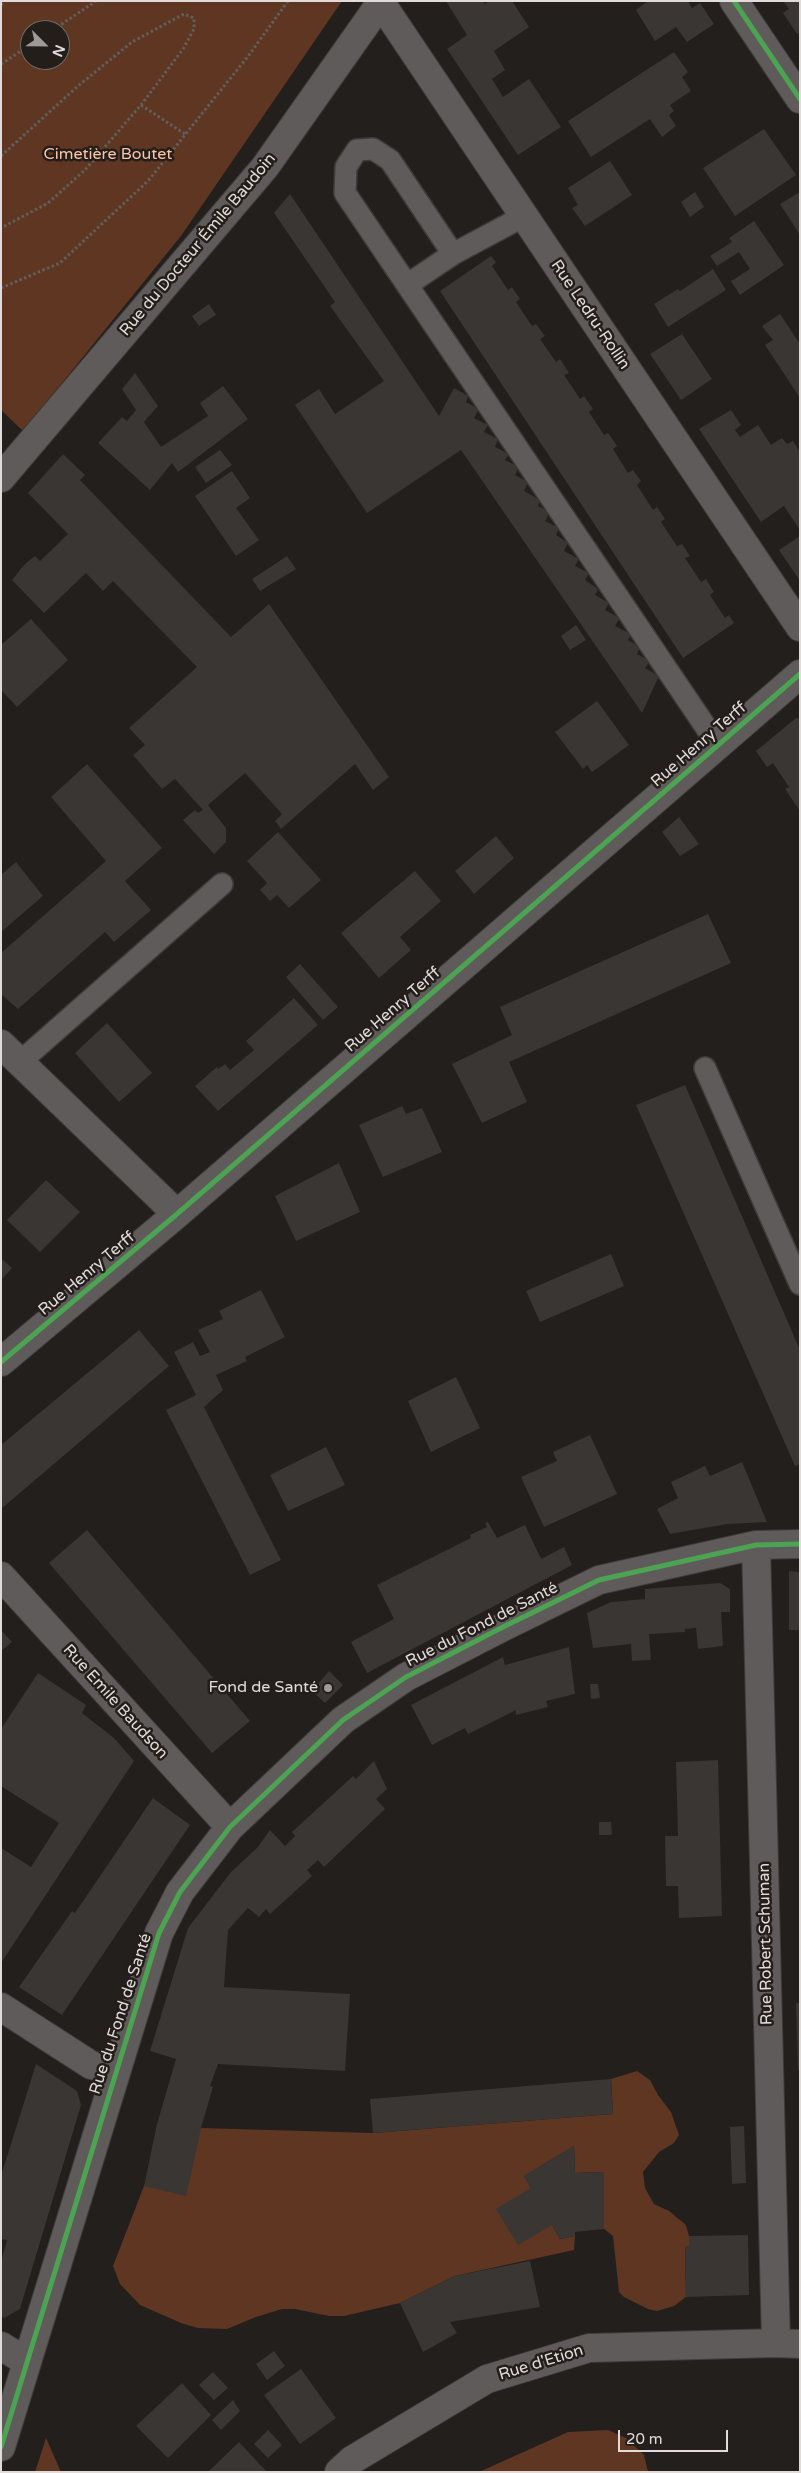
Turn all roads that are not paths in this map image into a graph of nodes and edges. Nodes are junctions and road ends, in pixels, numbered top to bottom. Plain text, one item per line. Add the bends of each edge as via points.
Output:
1 (734, 1) edge
2 (381, 2) edge
3 (800, 98) edge
4 (524, 216) junction
5 (452, 254) junction
6 (407, 285) junction
7 (1, 478) edge
8 (800, 627) edge
9 (800, 674) edge
10 (718, 745) junction
11 (222, 884) dead end
12 (11, 1053) edge
13 (705, 1068) dead end
14 (178, 1214) junction
15 (800, 1284) edge
16 (1, 1362) edge
17 (800, 1544) edge
18 (756, 1545) junction
19 (1, 1576) edge
20 (230, 1827) junction
21 (1, 2007) edge
22 (116, 2071) junction
23 (788, 2344) edge
24 (1, 2346) edge
25 (27, 2362) junction
26 (1, 2447) edge
27 (339, 2472) edge

1 - 3 street
2 - 4 street, Rue Ledru-Rollin
2 - 7 street, Rue du Docteur Émile Baudoin via 265,167
4 - 5 lane
4 - 8 street, Rue Ledru-Rollin
5 - 6 lane
5 - 6 lane via 390,160 373,149 357,150 346,167 345,193
6 - 10 lane
9 - 10 street, Rue Henry Terff
10 - 14 street, Rue Henry Terff
11 - 12 lane
12 - 14 street
13 - 15 lane
14 - 16 street, Rue Henry Terff
17 - 18 street, Rue du Fond de Santé
18 - 20 street, Rue du Fond de Santé via 599,1580 406,1678 343,1720
18 - 23 street, Rue Robert Schuman
19 - 20 street, Rue Emile Baudson
20 - 22 street, Rue du Fond de Santé via 180,1892 159,1933
21 - 22 street via 91,2065
22 - 25 street, Rue du Fond de Santé
23 - 27 street, Rue d'Etion via 589,2348 487,2379 352,2460
24 - 25 street
25 - 26 street, Rue du Fond de Santé

